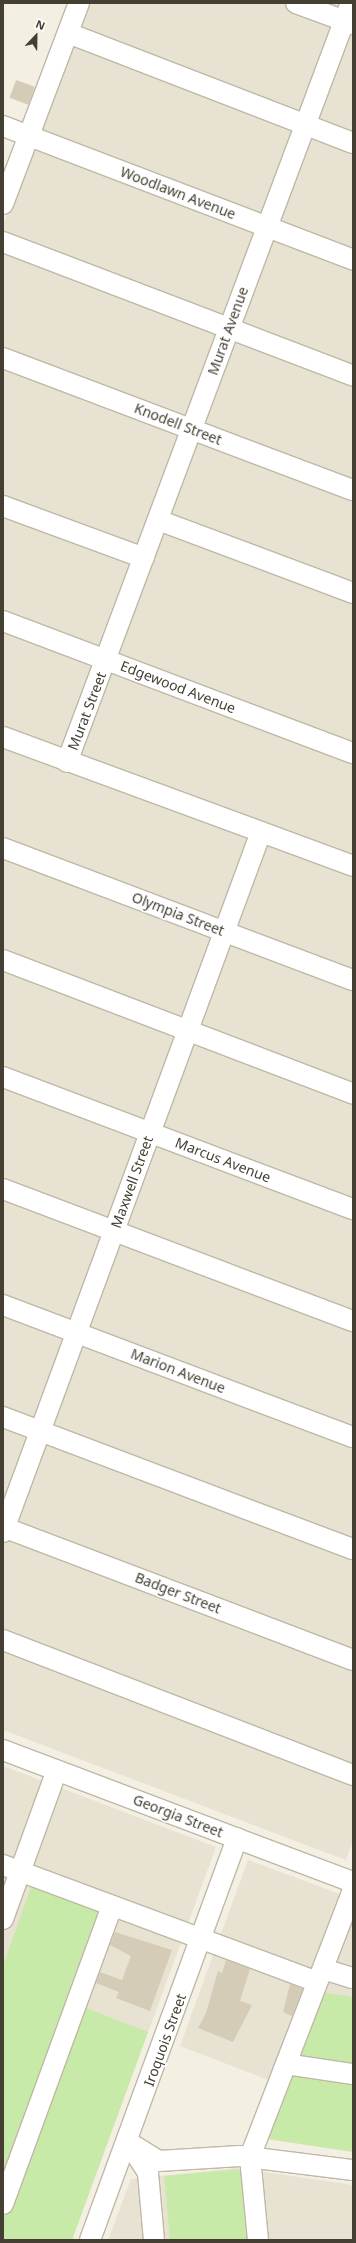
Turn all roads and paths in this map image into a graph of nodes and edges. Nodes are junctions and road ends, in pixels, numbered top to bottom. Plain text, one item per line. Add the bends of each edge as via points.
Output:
1 (79, 3) edge
2 (296, 3) edge
3 (349, 16) edge
4 (68, 33) junction
5 (305, 125) junction
6 (3, 126) edge
7 (29, 136) junction
8 (353, 143) edge
9 (3, 204) edge
10 (267, 227) junction
11 (3, 242) edge
12 (353, 260) edge
13 (229, 329) junction
14 (3, 358) edge
15 (353, 376) edge
16 (192, 429) junction
17 (353, 490) edge
18 (3, 506) edge
19 (158, 520) junction
20 (144, 558) junction
21 (353, 593) edge
22 (3, 621) edge
23 (106, 660) junction
24 (3, 737) edge
25 (353, 753) edge
26 (67, 762) junction
27 (261, 832) junction
28 (3, 848) edge
29 (353, 866) edge
30 (224, 932) junction
31 (3, 960) edge
32 (353, 980) edge
33 (187, 1031) junction
34 (3, 1077) edge
35 (353, 1094) edge
36 (150, 1132) junction
37 (3, 1189) edge
38 (353, 1209) edge
39 (114, 1231) junction
40 (3, 1305) edge
41 (353, 1321) edge
42 (76, 1333) junction
43 (3, 1417) edge
44 (40, 1431) junction
45 (353, 1438) edge
46 (4, 1529) edge
47 (353, 1549) edge
48 (3, 1640) edge
49 (353, 1660) edge
50 (3, 1750) edge
51 (57, 1770) junction
52 (353, 1775) edge
53 (237, 1838) junction
54 (12, 1868) edge
55 (353, 1882) edge
56 (353, 1890) edge
57 (112, 1906) junction
58 (3, 1918) edge
59 (202, 1939) junction
60 (320, 1976) junction
61 (353, 1978) edge
62 (286, 2064) junction
63 (353, 2074) edge
64 (128, 2142) junction
65 (250, 2157) junction
66 (353, 2170) edge
67 (3, 2204) edge
68 (90, 2240) edge
69 (154, 2240) edge
70 (258, 2240) edge

1 - 4 street
2 - 3 street
3 - 5 street, Murat Avenue
4 - 5 street
4 - 7 street
5 - 8 street
5 - 10 street, Murat Avenue
6 - 7 street, Woodlawn Avenue
7 - 9 street
7 - 10 street, Woodlawn Avenue
10 - 12 street, Woodlawn Avenue
10 - 13 street, Murat Avenue
11 - 13 street
13 - 15 street
13 - 16 street, Murat Avenue
14 - 16 street, Knodell Street
16 - 17 street, Knodell Street
16 - 19 street, Murat Avenue
18 - 20 street
19 - 20 street, Murat Avenue
19 - 21 street
20 - 23 street, Murat Avenue
22 - 23 street, Edgewood Avenue
23 - 25 street, Edgewood Avenue
23 - 26 street, Murat Street
24 - 26 street
26 - 27 street
27 - 29 street
27 - 30 street, Maxwell Street
28 - 30 street, Olympia Street
30 - 32 street, Olympia Street
30 - 33 street, Maxwell Street
31 - 33 street
33 - 35 street
33 - 36 street, Maxwell Street
34 - 36 street, Marcus Avenue
36 - 38 street, Marcus Avenue
36 - 39 street, Maxwell Street
37 - 39 street
39 - 41 street
39 - 42 street, Maxwell Street
40 - 42 street, Marion Avenue
42 - 44 street, Maxwell Street
42 - 45 street, Marion Avenue
43 - 44 street
44 - 46 street, Maxwell Street
44 - 47 street
46 - 49 street, Badger Street
48 - 52 street
50 - 51 street, Georgia Street
51 - 53 street, Georgia Street
51 - 54 street
53 - 55 street, Georgia Street
53 - 59 street, Iroquois Street
54 - 57 street
54 - 58 street
56 - 60 street
57 - 59 street
57 - 67 street
59 - 60 street
59 - 64 street, Iroquois Street
60 - 61 street
60 - 62 street
62 - 63 street
62 - 65 street
64 - 65 street via 159,2161
64 - 68 street, Iroquois Street
64 - 69 street via 148,2174
65 - 66 street
65 - 70 street

